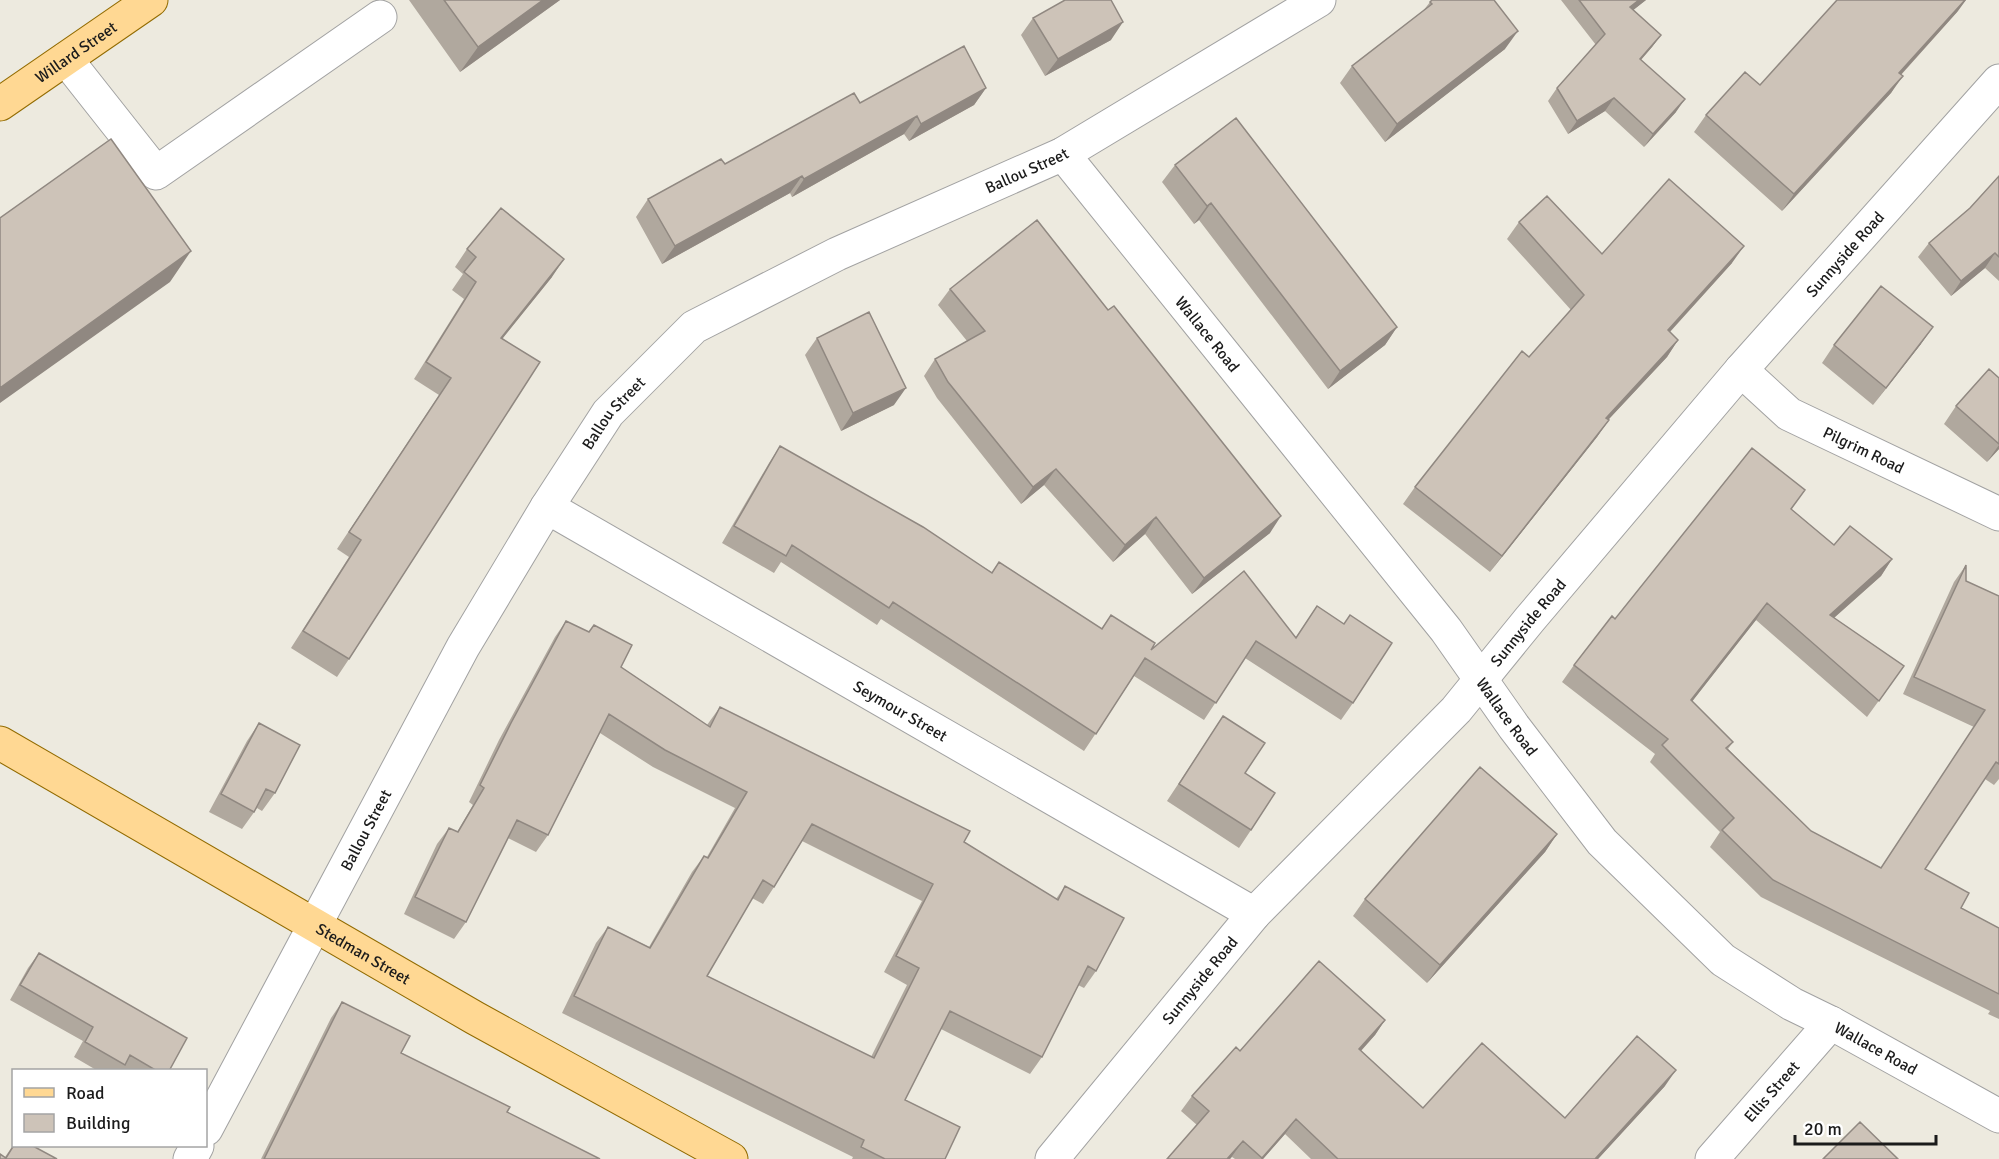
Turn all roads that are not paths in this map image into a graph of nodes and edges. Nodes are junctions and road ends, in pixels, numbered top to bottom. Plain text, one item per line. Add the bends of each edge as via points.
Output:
1 (151, 0) edge
2 (1319, 0) edge
3 (380, 17) dead end
4 (66, 59) junction
5 (1999, 81) edge
6 (0, 104) edge
7 (1063, 154) junction
8 (1742, 370) junction
9 (547, 507) junction
10 (1999, 514) edge
11 (1481, 682) junction
12 (0, 742) edge
13 (1254, 914) junction
14 (315, 923) junction
15 (1831, 1023) junction
16 (1999, 1116) edge
17 (207, 1127) edge
18 (731, 1159) edge
19 (1052, 1159) edge
20 (1712, 1159) edge

1 - 4 main road, Willard Street
2 - 7 street, Ballou Street
3 - 4 street via 156,173
4 - 6 main road, Willard Street
5 - 8 street, Sunnyside Road
7 - 9 street, Ballou Street via 837,254 694,327 608,413
7 - 11 street, Wallace Road via 1446,630
8 - 10 street, Pilgrim Road via 1789,414
8 - 11 street, Sunnyside Road
9 - 13 street, Seymour Street
9 - 14 street, Ballou Street via 463,647
11 - 13 street, Sunnyside Road
11 - 15 street, Wallace Road via 1602,842 1650,890 1723,960 1792,1004
12 - 14 main road, Stedman Street
13 - 19 street, Sunnyside Road
14 - 17 street, Ballou Street
14 - 18 main road, Stedman Street via 475,1018
15 - 16 street, Wallace Road
15 - 20 street, Ellis Street

